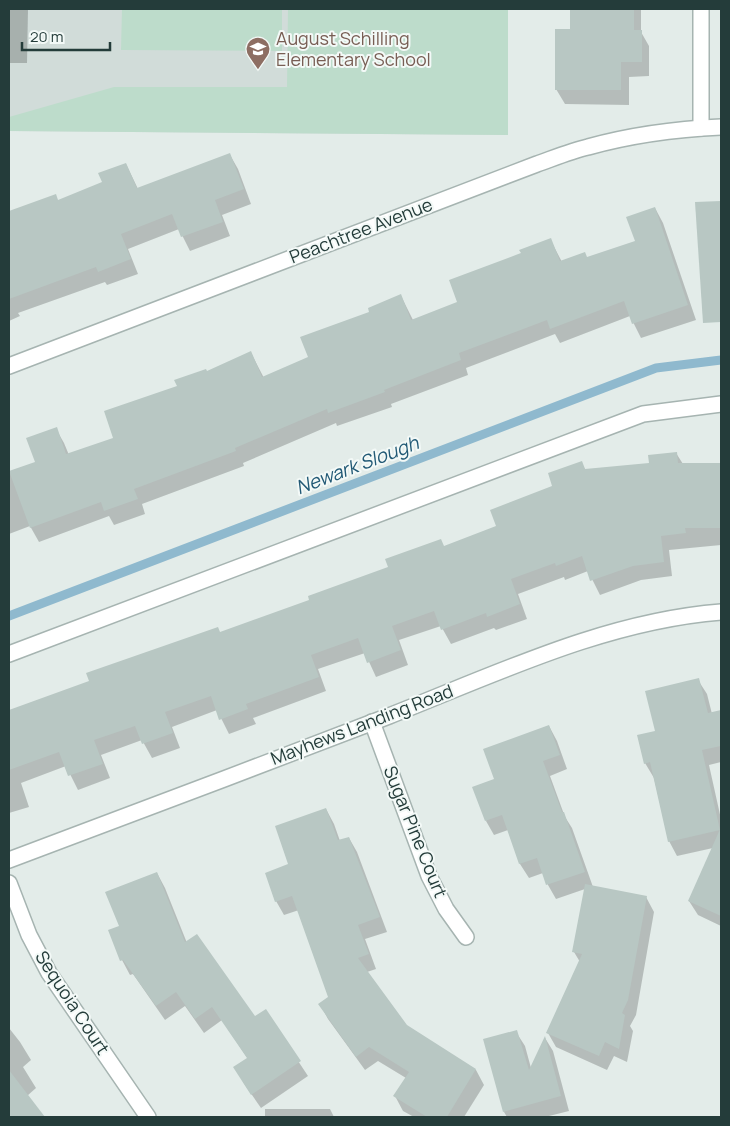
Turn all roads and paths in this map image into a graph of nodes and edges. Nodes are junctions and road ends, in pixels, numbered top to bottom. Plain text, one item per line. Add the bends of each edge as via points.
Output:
1 (701, 9) edge
2 (721, 127) edge
3 (701, 128) junction
4 (9, 366) edge
5 (721, 404) edge
6 (721, 612) edge
7 (9, 654) edge
8 (372, 722) junction
9 (9, 860) edge
10 (9, 883) edge
11 (466, 937) dead end
12 (148, 1117) edge

1 - 3 street
2 - 3 street, Peachtree Avenue
3 - 4 street, Peachtree Avenue via 638,136 546,161
5 - 7 street via 643,414
6 - 8 street, Mayhews Landing Road via 640,625 576,642
8 - 9 street, Mayhews Landing Road
8 - 11 street, Sugar Pine Court via 429,876 446,909
10 - 12 street, Sequoia Court via 29,935 49,973

